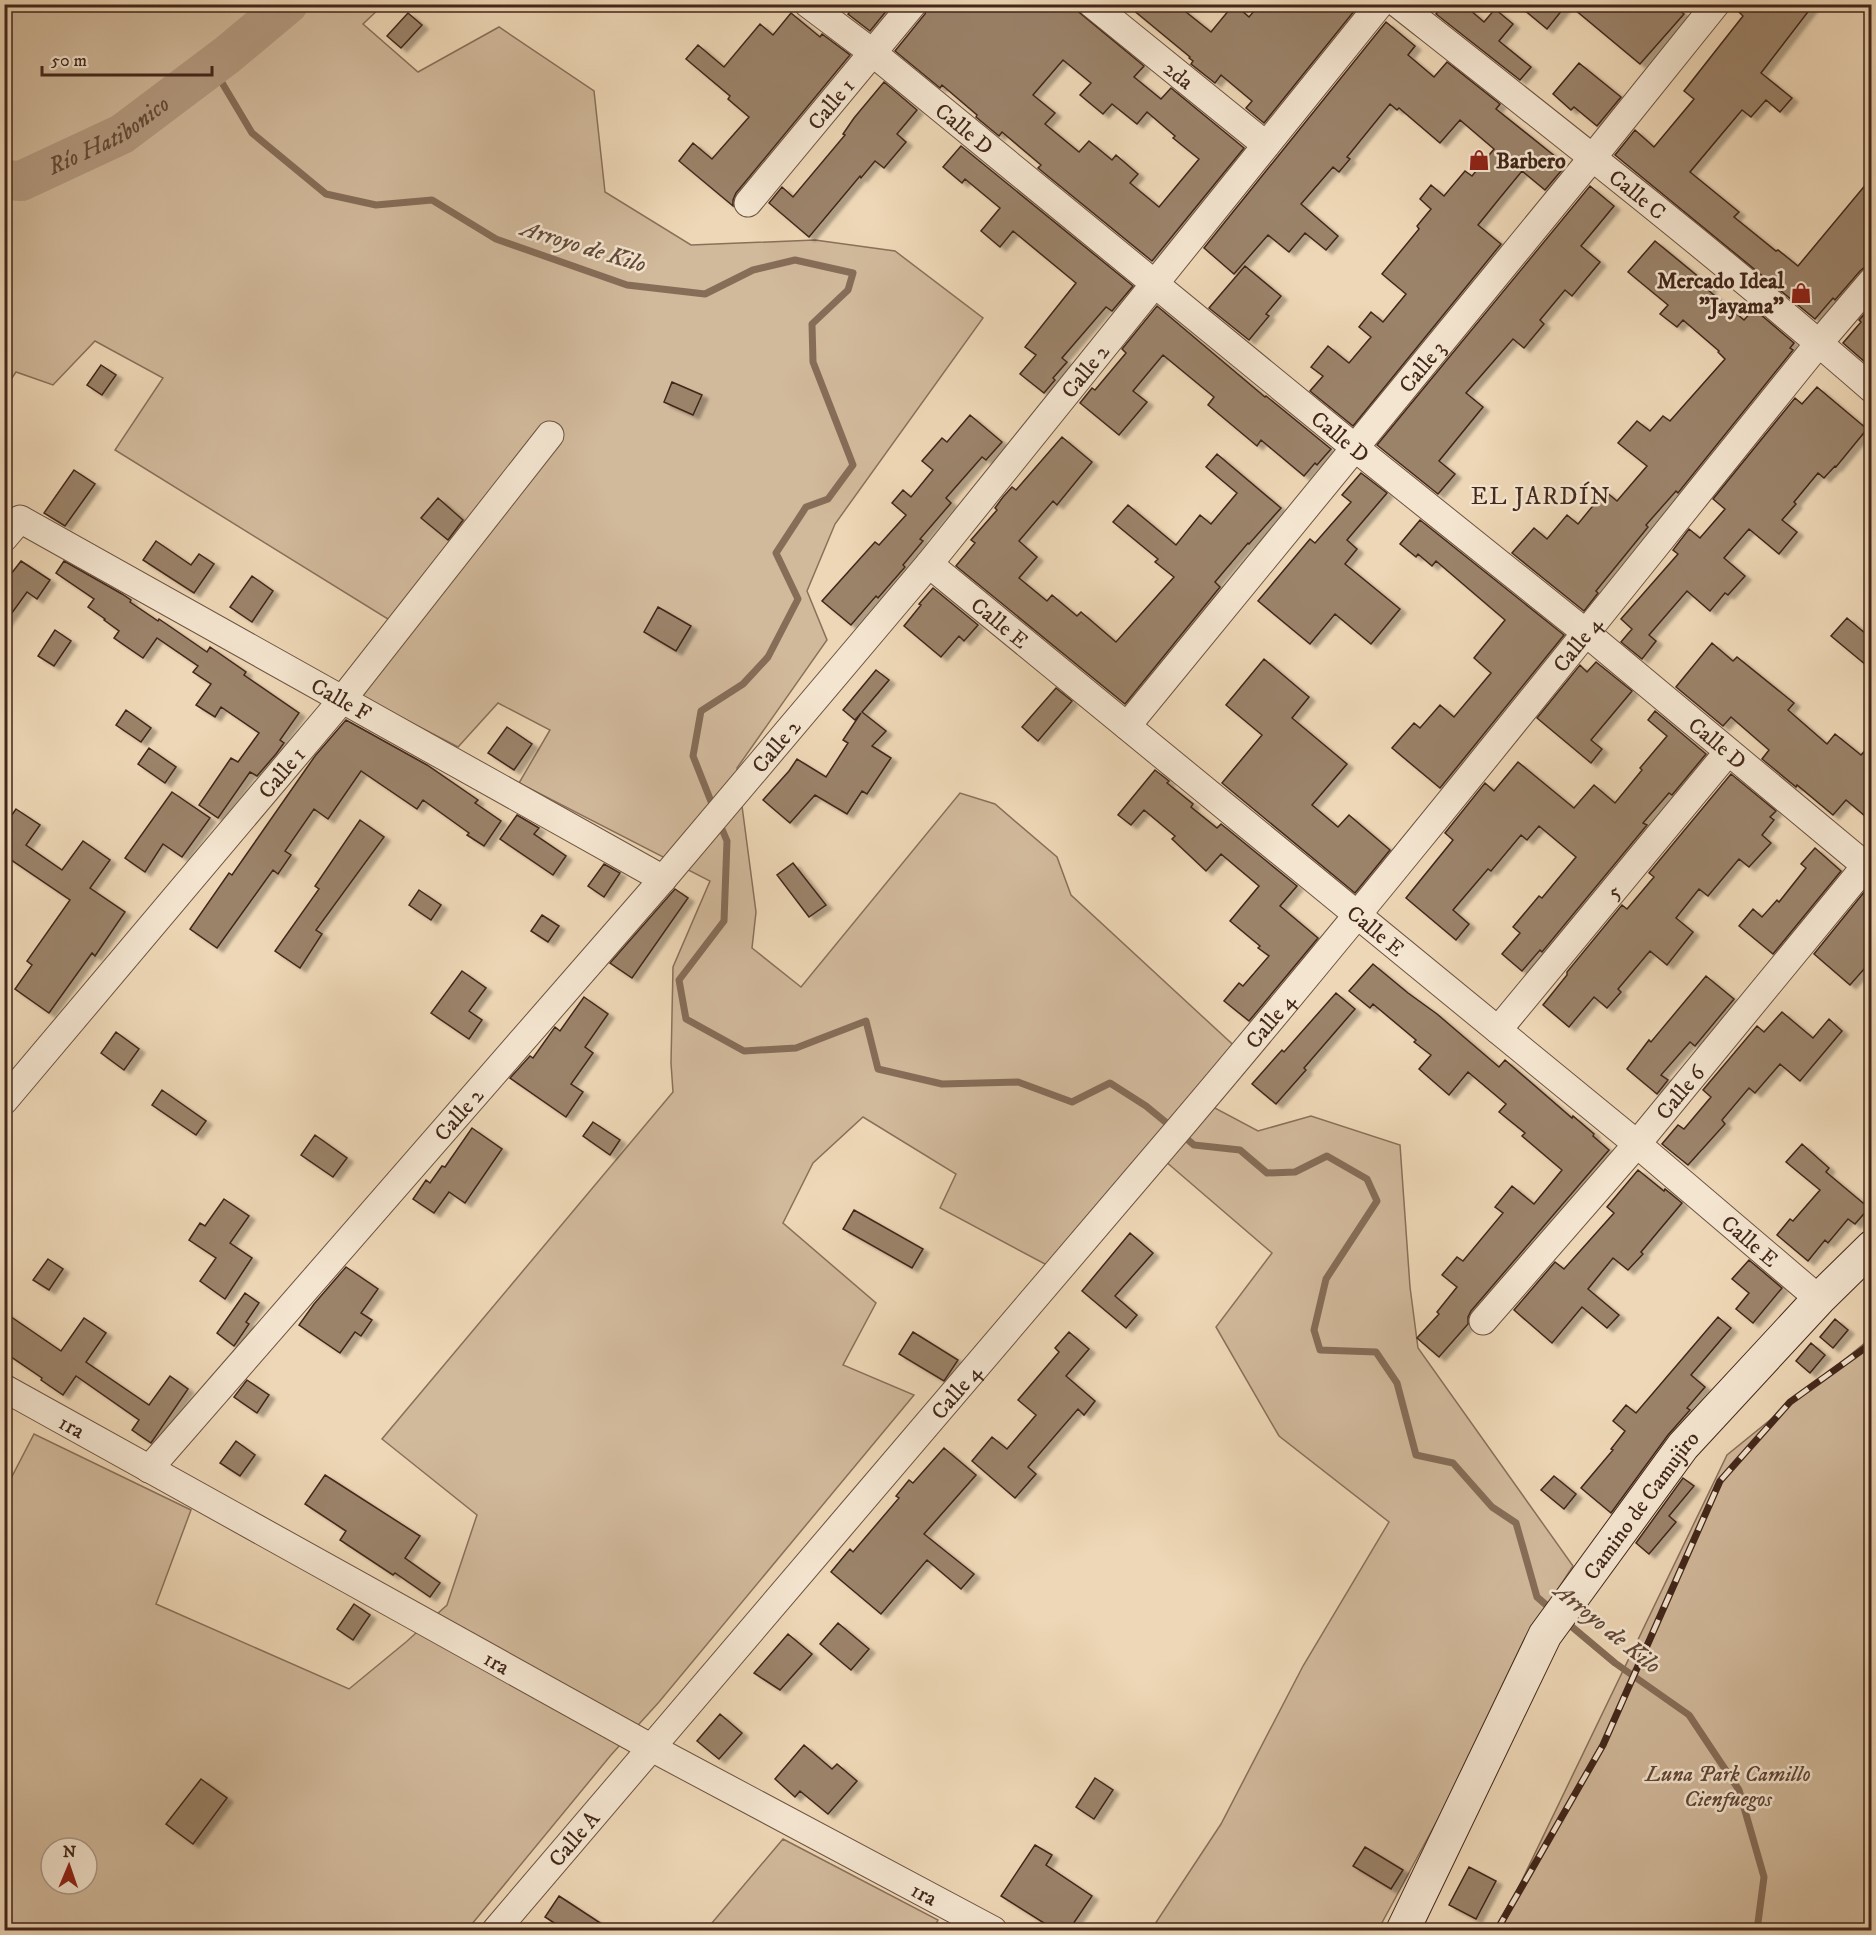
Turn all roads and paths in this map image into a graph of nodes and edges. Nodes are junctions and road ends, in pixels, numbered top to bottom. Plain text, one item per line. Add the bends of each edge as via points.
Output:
1 (808, 4) edge
2 (914, 4) edge
3 (1092, 4) edge
4 (1380, 4) edge
5 (1398, 4) edge
6 (1716, 4) edge
7 (873, 53) junction
8 (1266, 145) junction
9 (1593, 157) junction
10 (748, 203) dead end
11 (1872, 281) edge
12 (1154, 283) junction
13 (1819, 343) junction
14 (1872, 389) edge
15 (550, 435) dead end
16 (1354, 447) junction
17 (12, 529) edge
18 (929, 564) junction
19 (1585, 633) junction
20 (342, 700) junction
21 (1127, 726) junction
22 (1728, 752) junction
23 (1869, 865) edge
24 (663, 879) junction
25 (1357, 915) junction
26 (1497, 1030) junction
27 (4, 1101) edge
28 (1637, 1144) junction
29 (1872, 1248) edge
30 (1819, 1299) junction
31 (1484, 1322) dead end
32 (4, 1388) edge
33 (149, 1470) junction
34 (650, 1747) junction
35 (496, 1930) edge
36 (993, 1930) edge
37 (1403, 1930) edge

1 - 7 street, Calle D
2 - 7 street, Calle 1
3 - 8 street, 2da
4 - 8 street, Calle 2
5 - 9 street, Calle C
6 - 9 street, Calle 3
7 - 10 street, Calle 1
7 - 12 street, Calle D
8 - 12 street, Calle 2
9 - 13 street, Calle C
9 - 16 street, Calle 3
11 - 13 street, Calle 4
12 - 16 street, Calle D
12 - 18 street, Calle 2
13 - 14 street, Calle C
13 - 19 street, Calle 4
15 - 20 street, Calle 1
16 - 19 street, Calle D
16 - 21 street, Calle 3
17 - 20 street, Calle F
18 - 21 street, Calle E
18 - 24 street, Calle 2
19 - 22 street, Calle D
19 - 25 street, Calle 4
20 - 24 street, Calle F
20 - 27 street, Calle 1
21 - 25 street, Calle E
22 - 23 street, Calle D
22 - 26 street, 5
23 - 28 street, Calle 6
24 - 33 street, Calle 2
25 - 26 street, Calle E
25 - 34 street, Calle 4 via 1186,1121
26 - 28 street, Calle E
28 - 30 street, Calle E
28 - 31 street, Calle 6
29 - 30 street, Camino de Camujiro
30 - 37 street, Camino de Camujiro via 1683,1446 1545,1635
32 - 33 street, 1ra
33 - 34 street, 1ra
34 - 35 street, Calle A
34 - 36 street, 1ra

